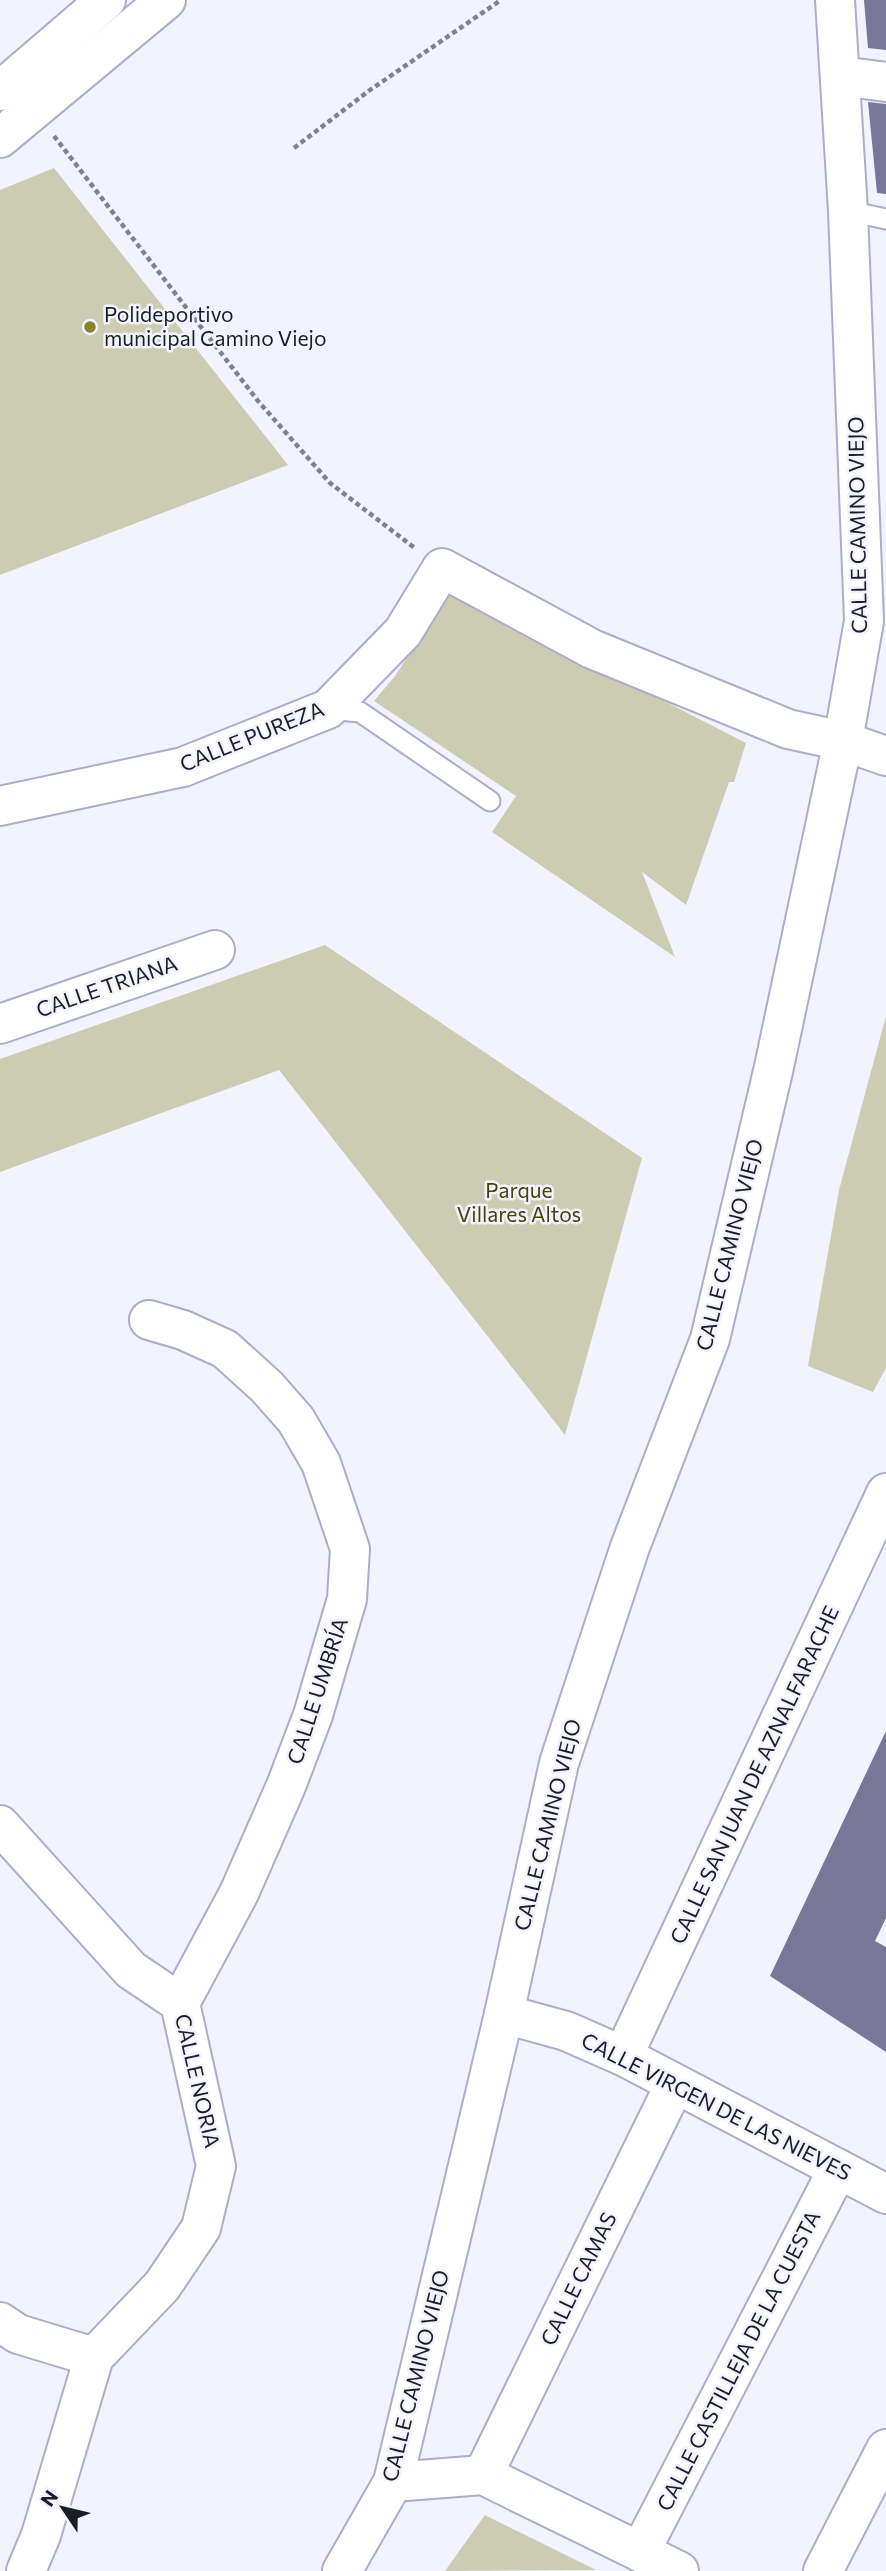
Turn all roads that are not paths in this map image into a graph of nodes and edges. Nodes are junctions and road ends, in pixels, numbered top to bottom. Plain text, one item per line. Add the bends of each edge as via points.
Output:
1 (106, 0) edge
2 (166, 0) edge
3 (835, 0) edge
4 (839, 76) junction
5 (886, 82) edge
6 (0, 91) edge
7 (0, 138) edge
8 (848, 212) junction
9 (886, 219) edge
10 (328, 709) junction
11 (843, 741) junction
12 (886, 757) edge
13 (490, 802) dead end
14 (0, 806) edge
15 (215, 950) dead end
16 (0, 1024) edge
17 (149, 1320) dead end
18 (886, 1493) edge
19 (0, 1825) edge
20 (180, 2003) junction
21 (504, 2014) junction
22 (623, 2056) junction
23 (675, 2084) junction
24 (838, 2169) junction
25 (886, 2194) edge
26 (0, 2322) edge
27 (94, 2357) junction
28 (886, 2449) edge
29 (483, 2475) junction
30 (393, 2482) junction
31 (625, 2556) edge
32 (26, 2571) edge
33 (342, 2571) edge
34 (678, 2571) edge
35 (823, 2571) edge

1 - 6 street
2 - 7 street
3 - 4 street, CALLE CAMINO VIEJO
4 - 5 street
4 - 8 street, CALLE CAMINO VIEJO
8 - 9 lane
8 - 11 street, CALLE CAMINO VIEJO via 864,621
10 - 11 street, CALLE PUREZA via 402,632 442,568 592,649 788,729
10 - 13 lane via 360,712
10 - 14 street, CALLE PUREZA via 183,767
11 - 12 street
11 - 21 street, CALLE CAMINO VIEJO via 710,1339 630,1547 559,1763
15 - 16 street, CALLE TRIANA
17 - 20 street, CALLE UMBRÍA via 225,1349 296,1420 321,1463 350,1549 347,1599 313,1715 239,1893
18 - 22 street, CALLE SAN JUAN DE AZNALFARACHE
19 - 20 street, CALLE NORIA via 131,1970
20 - 27 street, CALLE NORIA via 216,2166 201,2228 162,2286
21 - 22 street, CALLE VIRGEN DE LAS NIEVES via 566,2031
21 - 30 street, CALLE CAMINO VIEJO
22 - 23 street, CALLE VIRGEN DE LAS NIEVES
23 - 24 street, CALLE VIRGEN DE LAS NIEVES
23 - 29 street, CALLE CAMAS
24 - 25 street, CALLE VIRGEN DE LAS NIEVES
24 - 31 street, CALLE CASTILLEJA DE LA CUESTA
26 - 27 street via 18,2334
27 - 32 street, CALLE NORIA
28 - 35 street
29 - 30 street
29 - 31 street
30 - 33 street, CALLE CAMINO VIEJO
31 - 34 street

